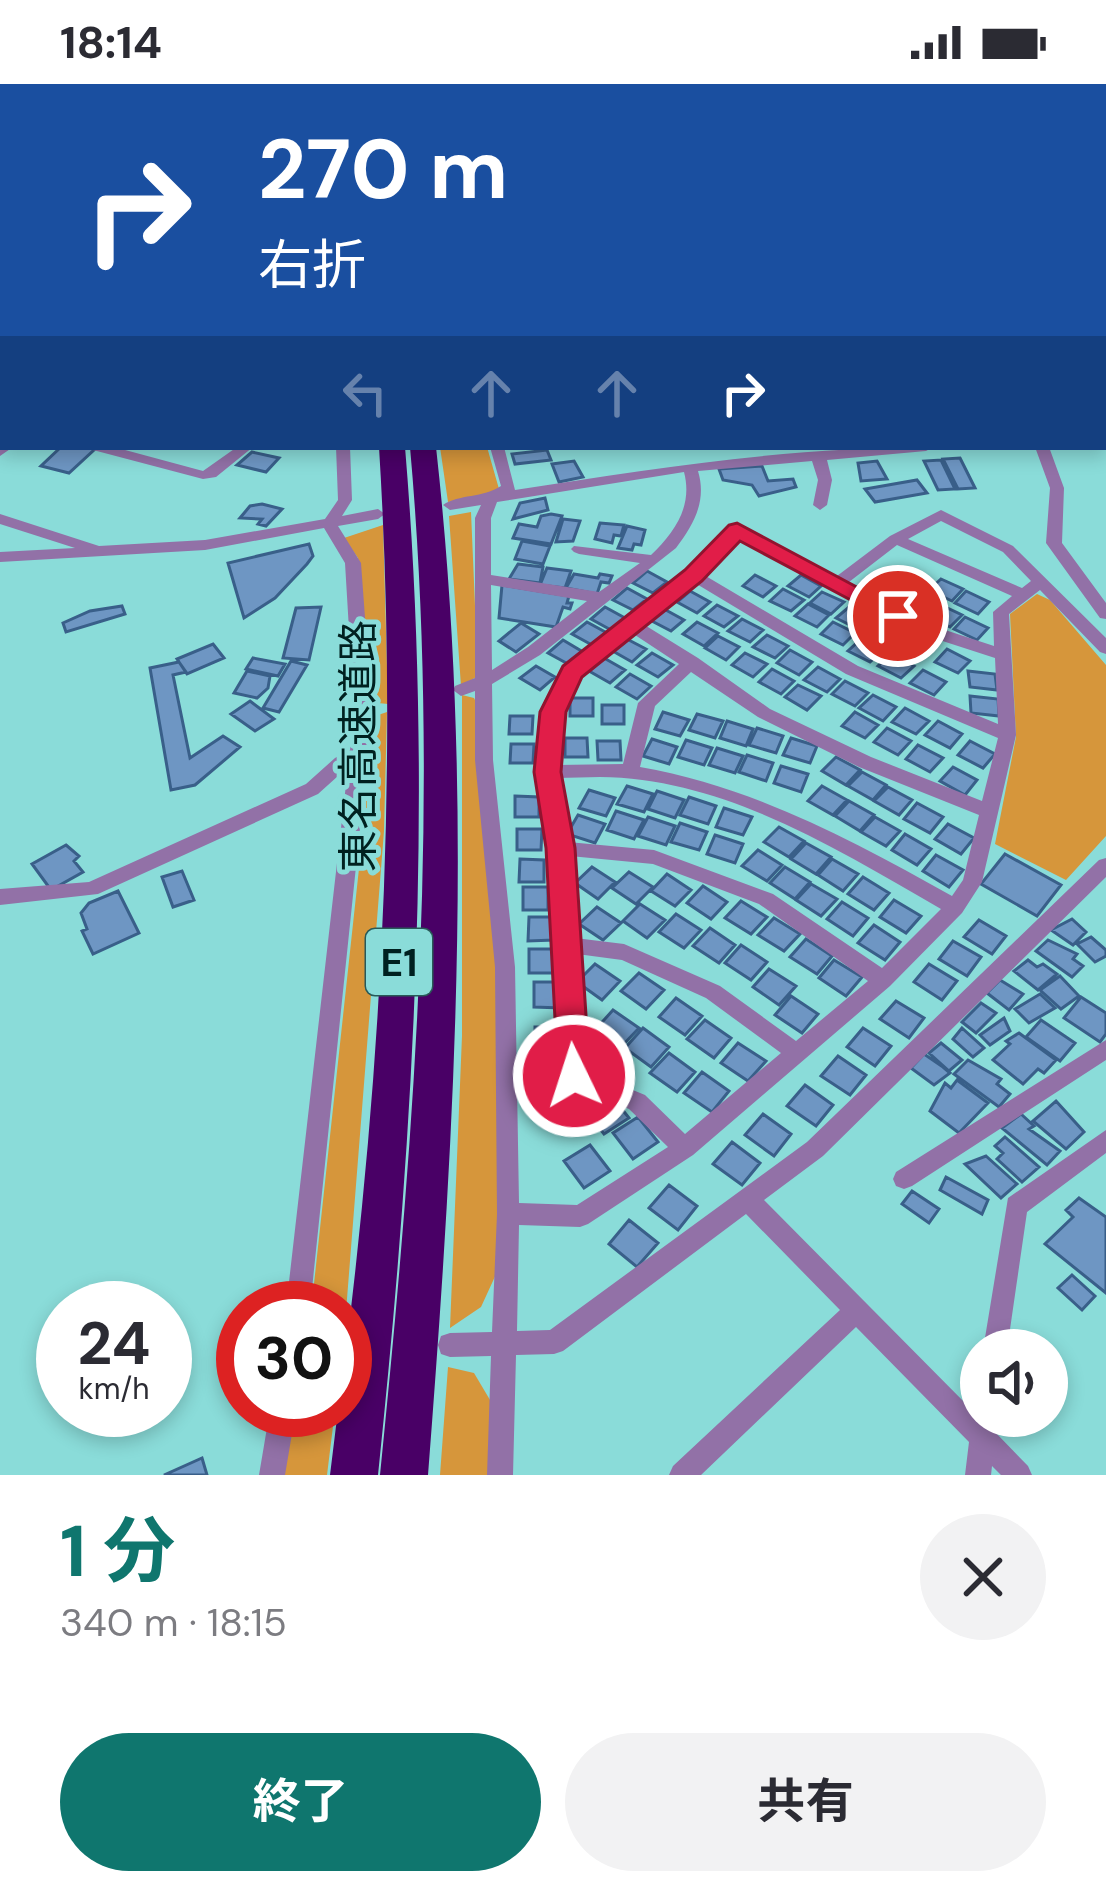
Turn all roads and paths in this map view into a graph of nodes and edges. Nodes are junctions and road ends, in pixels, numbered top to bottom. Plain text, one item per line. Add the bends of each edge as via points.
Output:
1 (109, 450) edge
2 (241, 450) edge
3 (343, 450) edge
4 (392, 450) edge
5 (423, 450) edge
6 (498, 450) edge
7 (886, 450) edge
8 (1043, 450) edge
9 (790, 452) edge
10 (818, 455) junction
11 (689, 466) junction
12 (491, 500) junction
13 (450, 505) dead end
14 (820, 505) dead end
15 (378, 514) dead end
16 (0, 518) edge
17 (329, 524) junction
18 (896, 539) junction
19 (579, 549) dead end
20 (108, 554) junction
21 (0, 557) edge
22 (654, 560) junction
23 (694, 576) junction
24 (484, 579) junction
25 (1041, 581) junction
26 (836, 585) junction
27 (1020, 593) junction
28 (602, 598) junction
29 (1106, 614) edge
30 (631, 624) junction
31 (1106, 649) edge
32 (1000, 654) junction
33 (692, 662) junction
34 (485, 682) junction
35 (461, 690) dead end
36 (387, 707) dead end
37 (363, 713) junction
38 (1007, 735) junction
39 (359, 753) junction
40 (548, 772) junction
41 (630, 772) junction
42 (990, 812) junction
43 (560, 848) junction
44 (1106, 865) edge
45 (0, 897) edge
46 (955, 908) junction
47 (566, 945) junction
48 (883, 980) junction
49 (1106, 1049) edge
50 (797, 1053) junction
51 (1106, 1140) edge
52 (685, 1148) junction
53 (904, 1179) dead end
54 (747, 1199) junction
55 (508, 1214) junction
56 (301, 1281) edge
57 (857, 1310) junction
58 (998, 1329) edge
59 (450, 1346) dead end
60 (505, 1346) junction
61 (960, 1404) edge
62 (278, 1437) edge
63 (983, 1437) edge
64 (992, 1437) edge
65 (272, 1475) edge
66 (355, 1475) edge
67 (404, 1475) edge
68 (500, 1475) edge
69 (682, 1475) edge
70 (978, 1475) edge
71 (1019, 1475) edge

1 - 2 street via 203,475
3 - 17 street via 345,500
4 - 66 highway, 東名高速道路 / E1 via 406,826 387,1145
5 - 67 highway, 東名高速道路 / E1 via 437,592 443,822
6 - 12 street via 509,488
7 - 10 street
8 - 29 street via 1057,488 1054,543
9 - 10 street
9 - 11 street
10 - 14 street via 825,479
11 - 12 street
11 - 22 street via 694,500 680,533
12 - 13 street
12 - 24 street via 483,518
15 - 17 street
16 - 20 street
17 - 20 street
17 - 37 street via 352,562
18 - 25 street via 941,515 1008,549
18 - 26 street
18 - 27 street
19 - 22 street
20 - 21 street
22 - 28 street
23 - 26 street via 737,530
23 - 30 street
23 - 38 street via 852,670
24 - 28 street
24 - 34 street
25 - 27 street
25 - 31 street
26 - 32 street
27 - 32 street via 1001,612
28 - 34 street
30 - 33 street
30 - 40 street via 572,672 553,712
32 - 38 street
33 - 41 street via 646,703
33 - 42 street via 764,713
34 - 35 street
34 - 55 street via 484,760 505,967
36 - 37 street
37 - 39 street
38 - 42 street
39 - 45 street via 312,789 91,889
39 - 56 street
40 - 41 street
40 - 43 street
41 - 46 street via 808,824
42 - 46 street via 972,882
43 - 47 street
43 - 48 street via 654,857 766,899
44 - 54 street via 815,1149
46 - 48 street
47 - 50 street via 625,952 713,992
47 - 52 street via 574,1076 638,1102
48 - 50 street
49 - 53 street
50 - 52 street
51 - 58 street via 1016,1206
52 - 55 street via 580,1216
54 - 57 street
54 - 60 street via 554,1342
55 - 60 street
57 - 61 street
57 - 69 street
59 - 60 street
60 - 68 street
62 - 65 street
63 - 70 street
64 - 71 street

